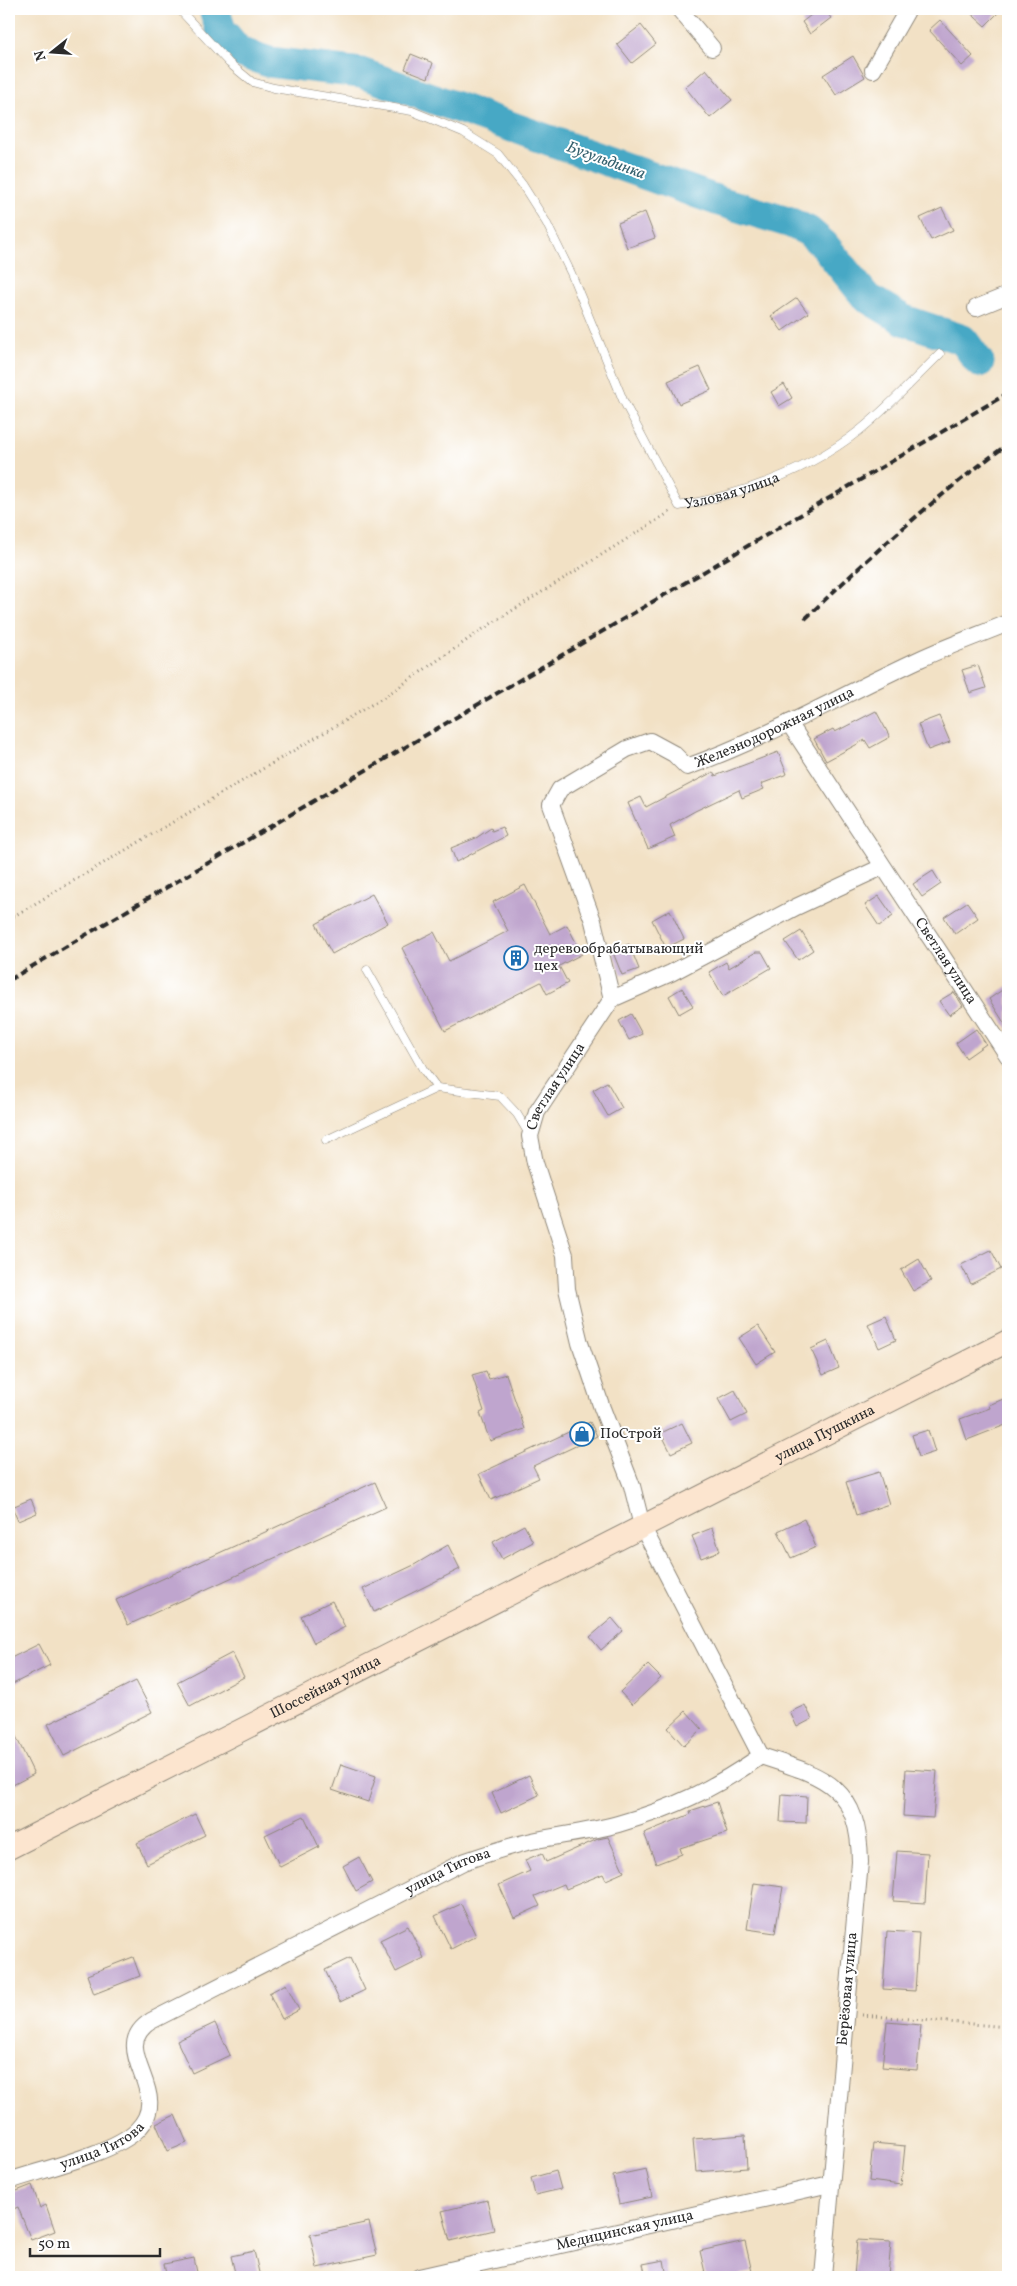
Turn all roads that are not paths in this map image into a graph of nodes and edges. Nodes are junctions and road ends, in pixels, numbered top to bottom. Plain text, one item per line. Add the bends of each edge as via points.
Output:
1 (179, 9) edge
2 (679, 9) edge
3 (908, 9) edge
4 (712, 48) dead end
5 (874, 70) dead end
6 (1008, 295) edge
7 (976, 308) dead end
8 (940, 354) dead end
9 (1008, 623) edge
10 (789, 723) junction
11 (882, 867) junction
12 (367, 970) dead end
13 (612, 999) junction
14 (1008, 1056) edge
15 (437, 1088) junction
16 (530, 1136) junction
17 (326, 1140) dead end
18 (1008, 1341) edge
19 (642, 1526) junction
20 (761, 1756) junction
21 (9, 1848) edge
22 (9, 2181) edge
23 (830, 2184) junction
24 (419, 2277) edge
25 (823, 2277) edge

1 - 8 lane, Узловая улица via 229,63 252,82 412,111 463,132 498,154 546,222 571,273 623,400 679,506 713,500 757,486 821,455 860,430
2 - 4 street
3 - 5 street
6 - 7 street
9 - 10 street, Железнодорожная улица via 922,658
10 - 11 street, Светлая улица
10 - 13 street, Железнодорожная улица via 687,767 674,754 650,741 627,749 560,789 551,805 593,921
11 - 13 street via 796,907 671,973
11 - 14 street, Светлая улица
12 - 15 lane via 423,1070
13 - 16 street, Светлая улица via 537,1112
15 - 16 lane via 500,1096 517,1114
15 - 17 lane
16 - 19 street, Светлая улица via 535,1163 565,1255 567,1289 580,1343 632,1486
18 - 19 main road, улица Пушкина
19 - 20 street
19 - 21 main road, Шоссейная улица
20 - 22 street, улица Титова via 713,1788 661,1811 498,1850 464,1862 151,2021 139,2030 134,2041 150,2099 141,2126 110,2147
20 - 23 street, Берёзовая улица via 801,1769 828,1783 845,1800 856,1819 859,1835 860,1862
23 - 24 street, Медицинская улица
23 - 25 street, Берёзовая улица

